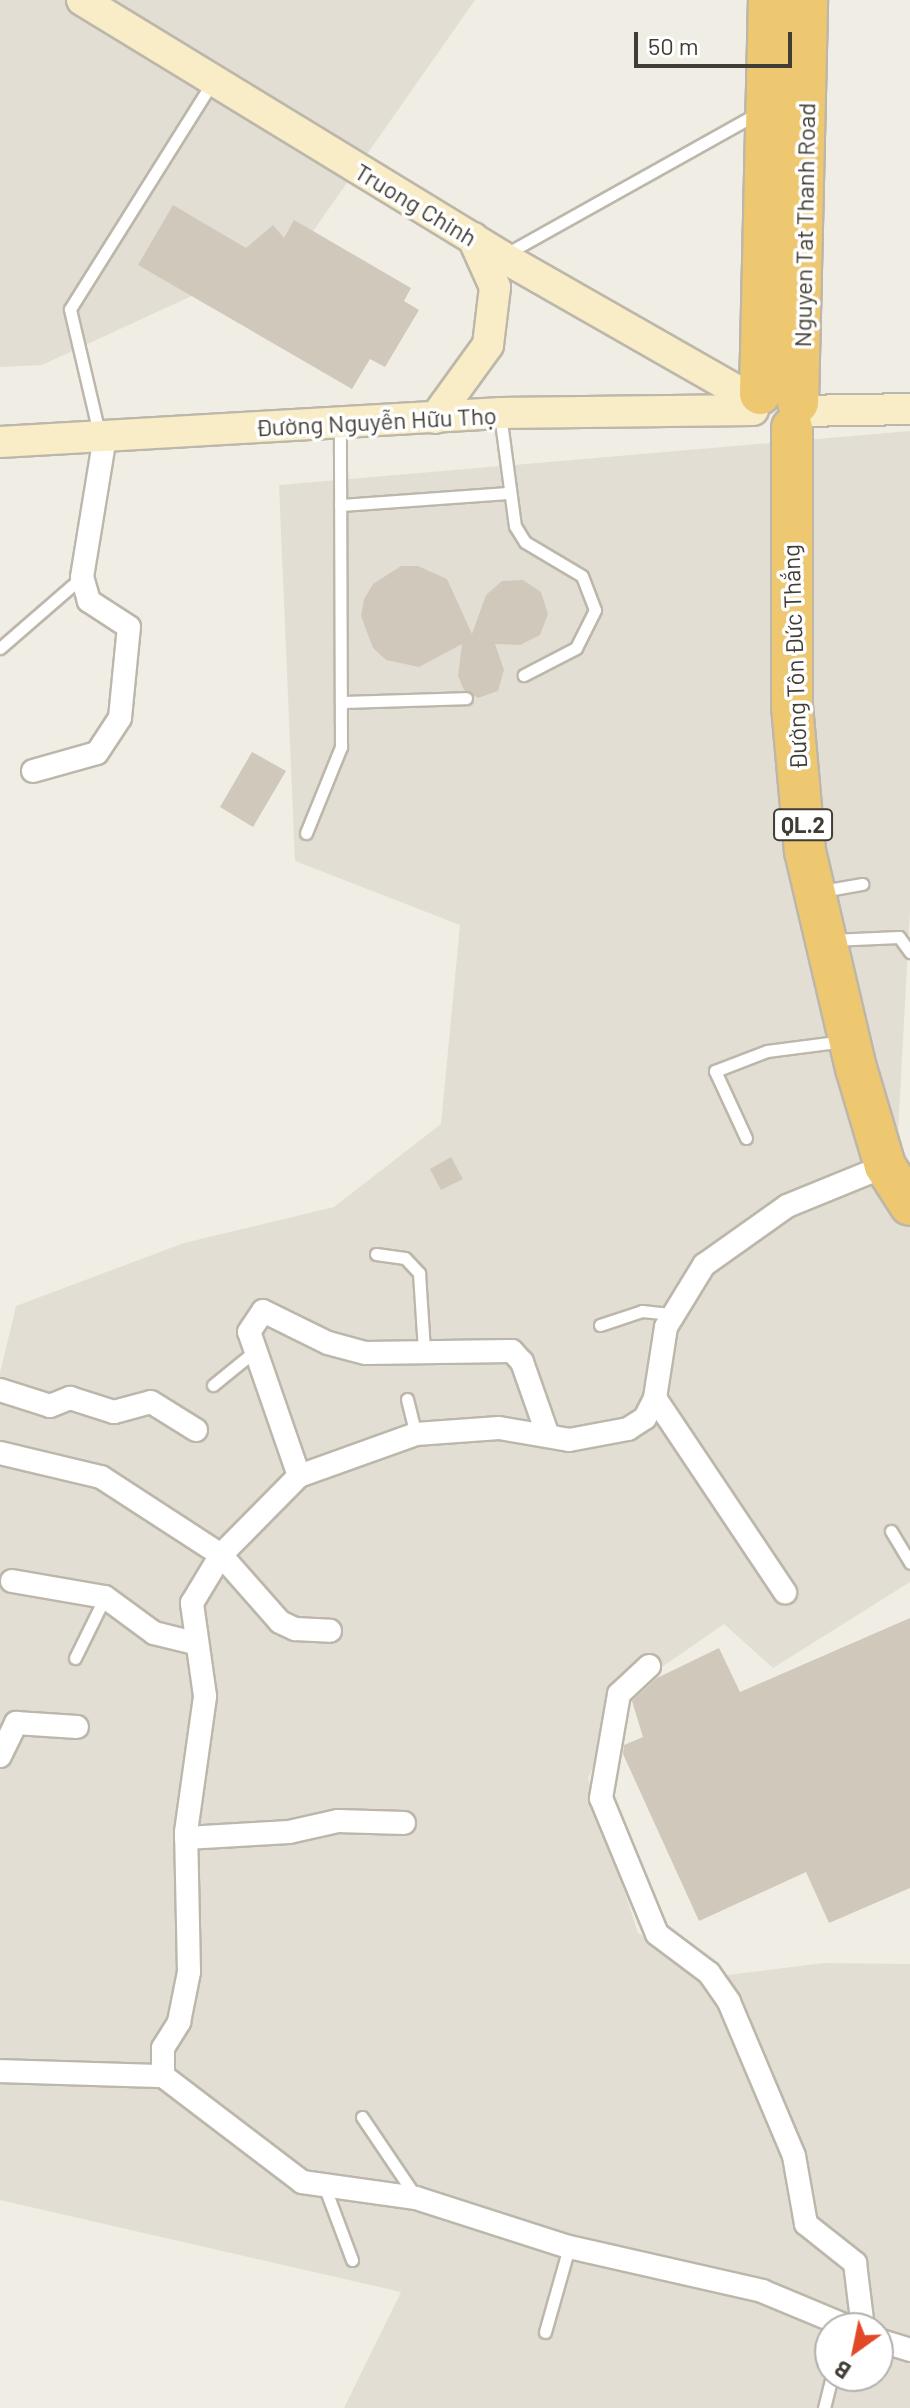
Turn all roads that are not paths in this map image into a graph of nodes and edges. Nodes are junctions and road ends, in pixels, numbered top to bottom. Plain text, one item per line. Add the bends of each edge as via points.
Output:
1 (82, 0) edge
2 (769, 0) edge
3 (807, 0) edge
4 (214, 80) junction
5 (769, 107) junction
6 (473, 238) junction
7 (501, 256) junction
8 (776, 408) junction
9 (910, 409) edge
10 (500, 413) junction
11 (435, 418) junction
12 (340, 423) junction
13 (103, 438) junction
14 (0, 442) edge
15 (506, 493) junction
16 (340, 505) junction
17 (82, 577) junction
18 (0, 648) edge
19 (524, 675) dead end
20 (466, 698) dead end
21 (341, 702) junction
22 (33, 771) dead end
23 (306, 833) dead end
24 (862, 884) dead end
25 (813, 892) junction
26 (823, 940) junction
27 (910, 952) edge
28 (848, 1040) junction
29 (746, 1138) dead end
30 (885, 1166) junction
31 (910, 1205) edge
32 (376, 1254) dead end
33 (672, 1314) junction
34 (600, 1325) dead end
35 (255, 1351) junction
36 (424, 1351) junction
37 (213, 1385) dead end
38 (0, 1390) edge
39 (655, 1398) junction
40 (407, 1399) dead end
41 (196, 1430) dead end
42 (416, 1434) junction
43 (548, 1436) junction
44 (0, 1453) edge
45 (299, 1476) junction
46 (891, 1531) dead end
47 (221, 1555) junction
48 (910, 1563) edge
49 (12, 1581) dead end
50 (785, 1592) dead end
51 (105, 1597) junction
52 (330, 1631) dead end
53 (194, 1643) junction
54 (75, 1658) dead end
55 (649, 1666) dead end
56 (77, 1727) dead end
57 (0, 1756) edge
58 (404, 1823) dead end
59 (186, 1838) junction
60 (0, 2071) edge
61 (163, 2076) junction
62 (362, 2117) dead end
63 (325, 2188) junction
64 (416, 2198) junction
65 (569, 2247) junction
66 (352, 2260) dead end
67 (814, 2312) edge
68 (852, 2312) edge
69 (545, 2332) dead end

1 - 4 main road, Truong Chinh
2 - 5 highway, Nguyen Tat Thanh Road / QL.2
3 - 8 highway, Nguyen Tat Thanh Road / QL.2
4 - 6 main road, Truong Chinh
4 - 13 lane via 70,309
5 - 7 lane
5 - 8 highway, Nguyen Tat Thanh Road / QL.2
6 - 7 main road, Truong Chinh
6 - 11 main road via 495,287 488,345
7 - 8 main road, Truong Chinh
8 - 9 main road, Đường Nguyễn Hữu Thọ
8 - 10 main road, Đường Nguyễn Hữu Thọ
8 - 25 highway, Đường Tôn Đức Thắng / QL.2 via 792,706
10 - 11 main road, Đường Nguyễn Hữu Thọ
10 - 15 lane
11 - 12 main road, Đường Nguyễn Hữu Thọ
12 - 13 main road, Đường Nguyễn Hữu Thọ
12 - 16 lane
13 - 14 main road, Đường Nguyễn Hữu Thọ
13 - 17 street
15 - 16 lane
15 - 19 lane via 525,542 582,576 595,610 576,648
16 - 21 lane
17 - 18 lane
17 - 22 street via 89,601 129,627 120,718 97,753
20 - 21 lane
21 - 23 lane via 341,747 333,779
24 - 25 lane
25 - 26 highway, Đường Tôn Đức Thắng / QL.2
26 - 27 lane via 899,937
26 - 28 highway, Đường Tôn Đức Thắng / QL.2
28 - 29 lane via 767,1051 715,1071
28 - 30 highway, Đường Tôn Đức Thắng / QL.2
30 - 31 highway, Đường Tôn Đức Thắng / QL.2
30 - 33 street via 752,1225 704,1265
32 - 36 lane via 405,1258 419,1273
33 - 34 lane via 642,1311
33 - 39 street
35 - 36 street via 251,1323 263,1311 344,1348
35 - 37 lane
35 - 45 street
36 - 43 street via 512,1351 522,1362
38 - 41 street via 50,1406 70,1398 114,1412 151,1402
39 - 43 street via 645,1418 628,1429 604,1437
39 - 50 street
40 - 42 lane
42 - 43 street via 499,1428
42 - 45 street
44 - 47 street via 101,1477
45 - 47 street
46 - 48 lane
47 - 52 street via 280,1622 295,1629
47 - 53 street via 192,1603
49 - 51 street
51 - 53 street via 154,1633
51 - 54 lane
53 - 59 street via 205,1696
55 - 68 street via 619,1694 601,1798 657,1934 709,1973 729,2002 794,2156 806,2224 855,2263
56 - 57 street via 16,1723
58 - 59 street via 338,1821 289,1832
59 - 61 street via 189,1972 179,2022 163,2048
60 - 61 street
61 - 63 street via 286,2175
62 - 64 lane
63 - 64 street
63 - 66 lane
64 - 65 street
65 - 67 street via 762,2291
65 - 69 lane

